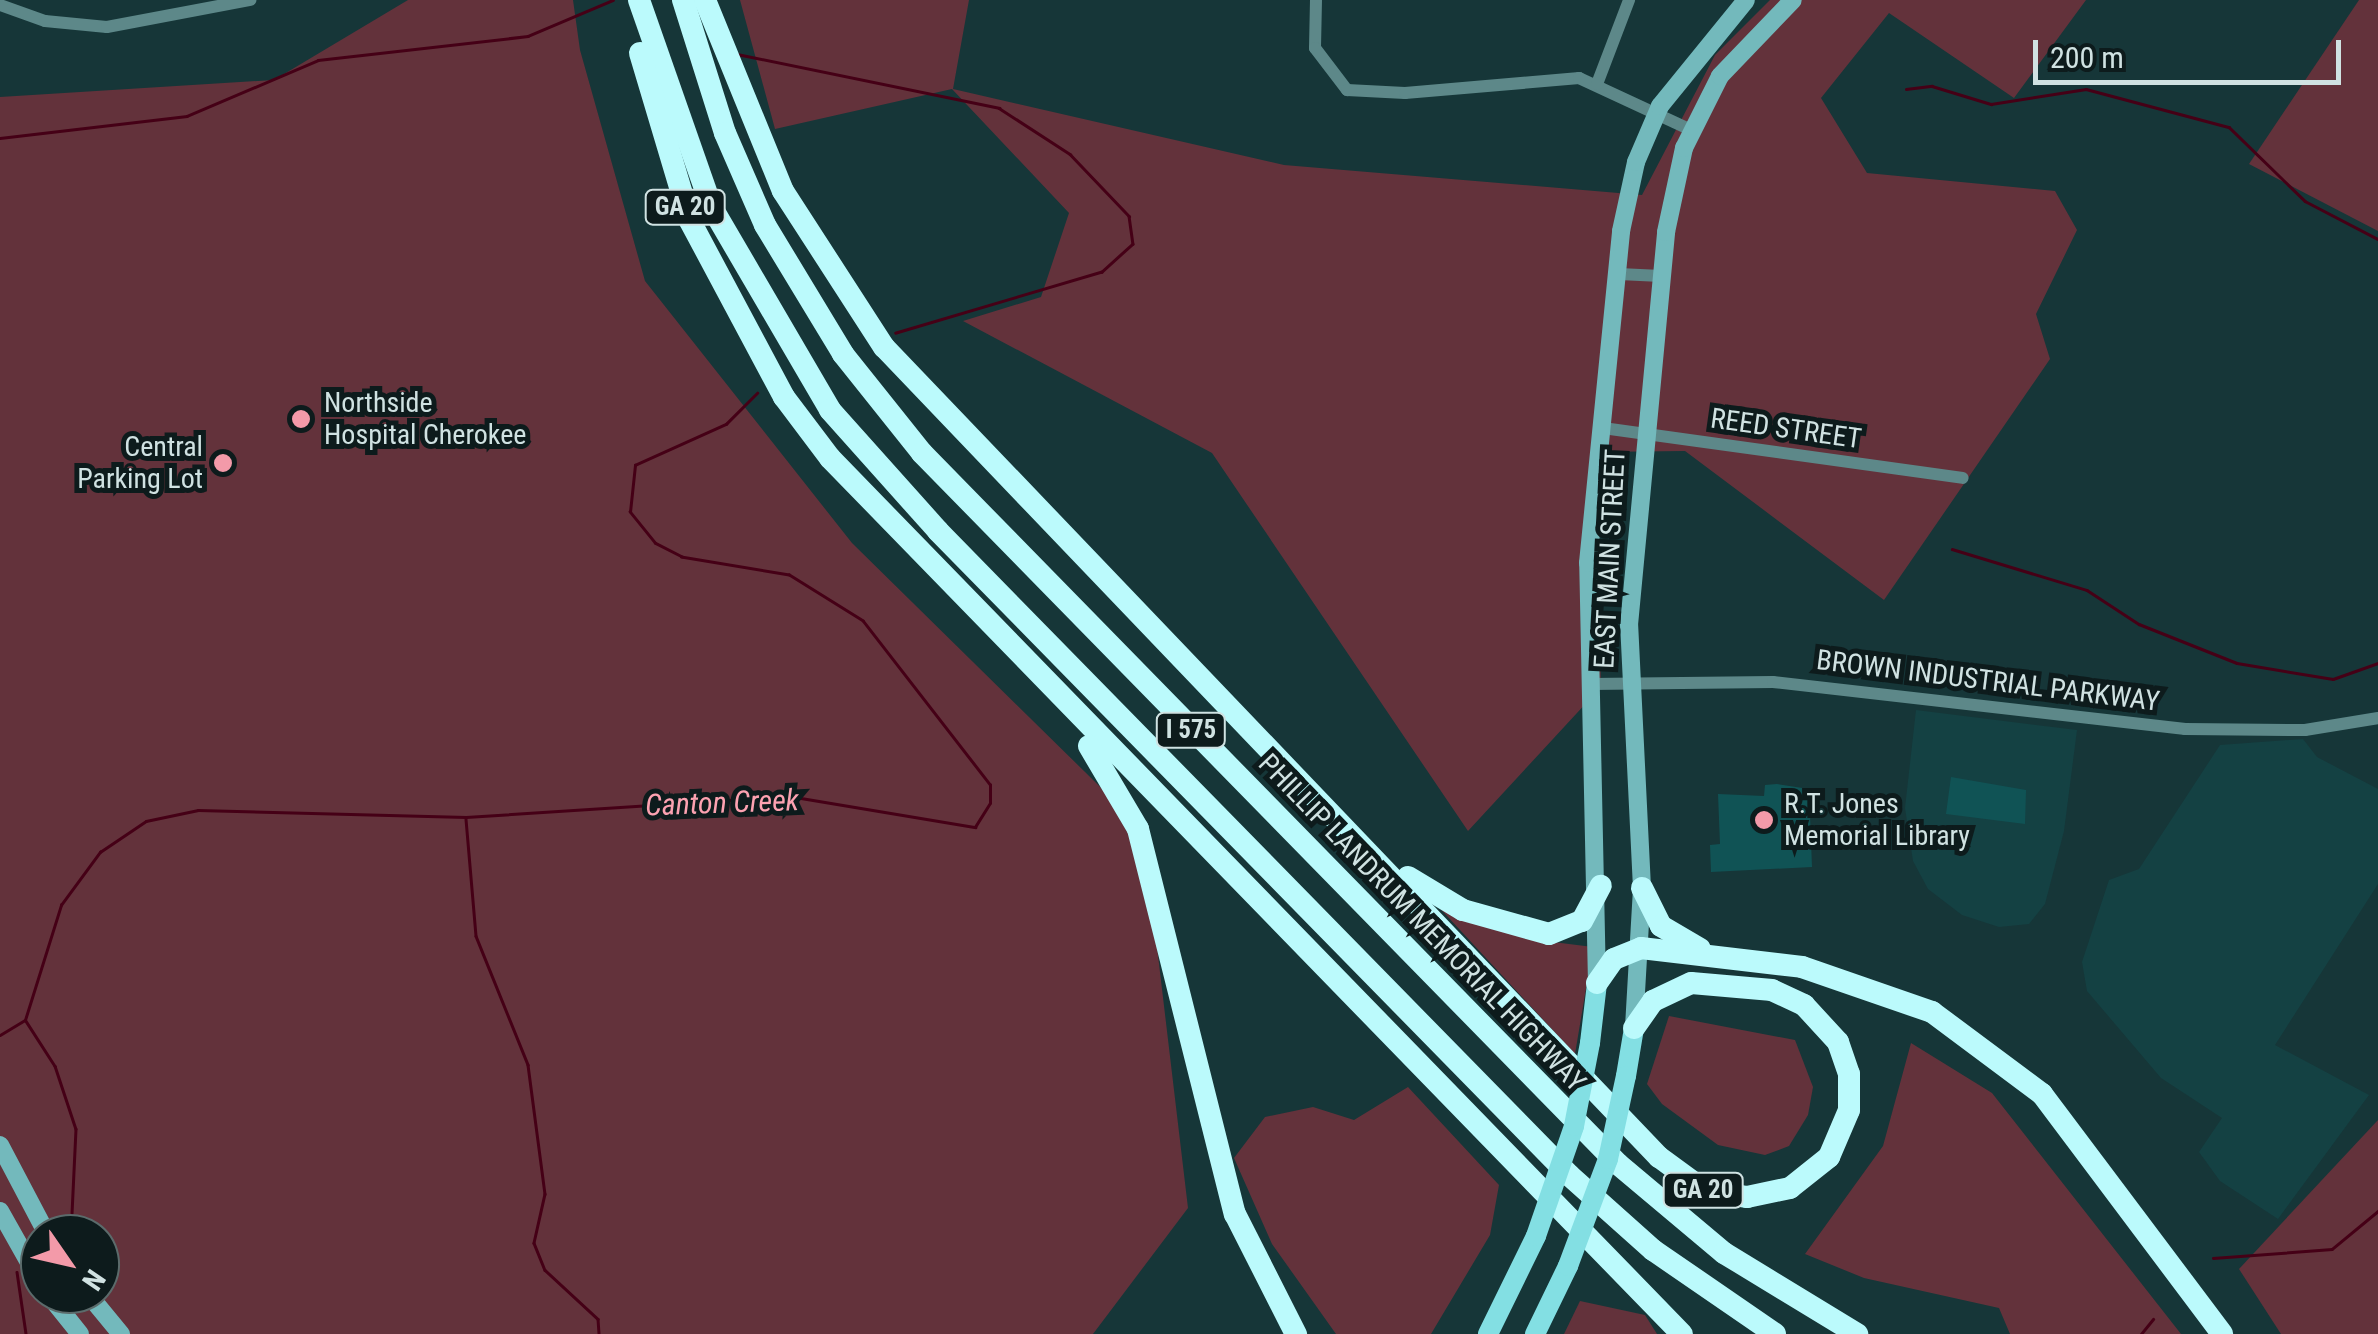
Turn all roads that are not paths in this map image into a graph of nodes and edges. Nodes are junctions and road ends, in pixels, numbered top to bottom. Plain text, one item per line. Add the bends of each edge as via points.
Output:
1 (636, 0) edge
2 (683, 0) edge
3 (706, 0) edge
4 (1316, 0) edge
5 (1629, 0) edge
6 (1746, 0) edge
7 (1792, 0) edge
8 (246, 1) edge
9 (0, 6) edge
10 (1597, 84) junction
11 (1658, 113) junction
12 (1691, 130) junction
13 (1619, 274) junction
14 (1661, 276) junction
15 (1602, 428) junction
16 (1643, 434) junction
17 (1963, 478) dead end
18 (1036, 675) junction
19 (1631, 680) junction
20 (1592, 684) junction
21 (2378, 718) edge
22 (1352, 830) junction
23 (1601, 886) junction
24 (1642, 888) junction
25 (1642, 948) junction
26 (1718, 956) junction
27 (1597, 983) junction
28 (1634, 1028) junction
29 (0, 1146) edge
30 (0, 1211) edge
31 (36, 1214) edge
32 (20, 1246) edge
33 (104, 1314) edge
34 (121, 1334) edge
35 (1296, 1334) edge
36 (1488, 1334) edge
37 (1535, 1334) edge
38 (1682, 1334) edge
39 (1774, 1334) edge
40 (1857, 1334) edge
41 (2222, 1334) edge

1 - 18 highway, GA 20 via 654,116 690,221 784,397 862,496
1 - 39 highway, I 575 via 711,206 830,410 938,531 1569,1175 1683,1273
2 - 40 highway, PHILLIP LANDRUM MEMORIAL HIGHWAY / I 575 via 725,133 773,240 843,354 922,453 1618,1164 1724,1253
3 - 22 highway, GA 20 via 782,191 874,334
4 - 10 street via 1315,48 1347,90 1405,93 1559,77
5 - 10 street
6 - 11 main road, EAST MAIN STREET via 1697,53
7 - 12 main road, EAST MAIN STREET via 1720,76
8 - 9 street via 107,27 46,21
10 - 11 street
11 - 12 street
11 - 13 main road, EAST MAIN STREET via 1636,162
12 - 14 main road, EAST MAIN STREET
13 - 14 street
13 - 15 main road, EAST MAIN STREET
14 - 16 main road, EAST MAIN STREET
15 - 16 street, REED STREET
15 - 20 main road, EAST MAIN STREET via 1588,563
16 - 17 street, REED STREET
16 - 19 main road, EAST MAIN STREET
18 - 35 highway, GA 20 via 1102,762 1138,829 1224,1178 1262,1277
18 - 38 highway
19 - 20 street, BROWN INDUSTRIAL PARKWAY
19 - 21 street, BROWN INDUSTRIAL PARKWAY via 1773,682 2185,729 2305,730
19 - 24 main road, EAST MAIN STREET
20 - 23 main road, EAST MAIN STREET
22 - 23 highway via 1426,889 1511,927 1567,931
22 - 28 highway, GA 20 via 1691,1184 1732,1197 1774,1193 1829,1156 1848,1110 1849,1074 1838,1042 1804,1005 1772,990 1691,983 1653,1000
23 - 27 main road, EAST MAIN STREET
24 - 25 main road, EAST MAIN STREET
24 - 26 highway via 1661,926
25 - 26 highway
25 - 27 highway via 1614,960
25 - 28 main road, EAST MAIN STREET
26 - 41 highway via 1877,988 2000,1056 2080,1138
27 - 36 main road, EAST MAIN STREET, bridge via 1574,1126 1536,1236
28 - 37 main road, EAST MAIN STREET, bridge via 1608,1159
29 - 31 main road
30 - 32 main road
33 - 34 main road

